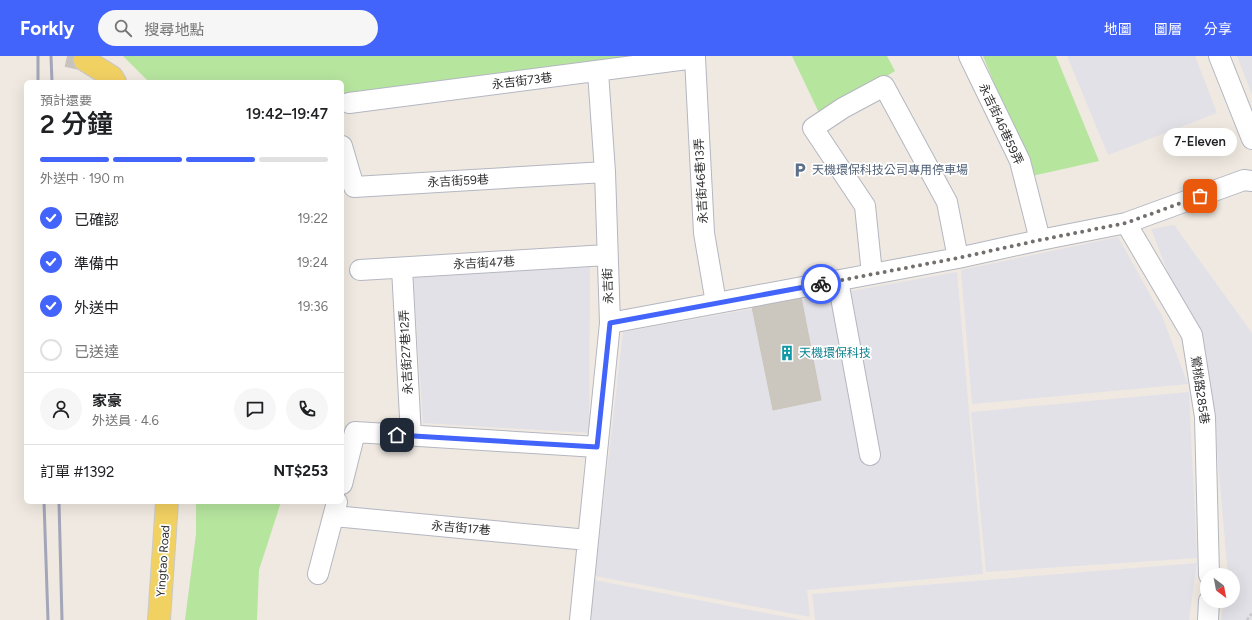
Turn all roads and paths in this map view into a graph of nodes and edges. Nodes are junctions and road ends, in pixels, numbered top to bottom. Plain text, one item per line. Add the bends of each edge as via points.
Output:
1 (969, 56) edge
2 (1220, 56) edge
3 (696, 58) joint
4 (85, 60) dead end
5 (598, 72) junction
6 (114, 80) edge
7 (349, 103) dead end
8 (1252, 139) edge
9 (344, 153) edge
10 (604, 172) junction
11 (1252, 181) edge
12 (1126, 223) junction
13 (1040, 240) junction
14 (607, 255) junction
15 (958, 258) junction
16 (402, 268) junction
17 (360, 270) dead end
18 (872, 274) junction
19 (838, 281) junction
20 (716, 303) junction
21 (610, 323) junction
22 (411, 436) junction
23 (597, 447) junction
24 (870, 455) dead end
25 (344, 476) edge
26 (167, 504) edge
27 (336, 509) edge
28 (588, 540) junction
29 (1209, 568) edge
30 (318, 574) dead end
31 (1209, 608) edge
32 (1252, 613) edge
33 (159, 620) edge
34 (580, 620) edge
35 (1208, 620) edge
36 (1247, 620) edge

1 - 13 street, 永吉街46巷59弄 via 1020,161
2 - 8 street
3 - 5 street, 永吉街73巷
3 - 20 street, 永吉街46巷13弄 via 704,233
4 - 6 main road
5 - 7 street, 永吉街73巷
5 - 10 street, 永吉街
9 - 10 street, 永吉街59巷 via 354,187
10 - 14 street, 永吉街
11 - 12 street via 1244,180
12 - 13 street
12 - 29 street, 鶯桃路285巷 via 1192,335 1205,417
13 - 15 street
14 - 16 street, 永吉街47巷
14 - 21 street, 永吉街
15 - 18 street
15 - 18 street via 947,202 884,86 813,128 865,206
16 - 17 street, 永吉街47巷
16 - 22 street, 永吉街27巷12弄
18 - 19 street
19 - 20 street
19 - 24 street
20 - 21 street
21 - 23 street, 永吉街
22 - 23 street
22 - 25 street via 355,432
23 - 28 street, 永吉街
26 - 33 main road, Yingtao Road
27 - 28 street, 永吉街17巷
27 - 30 street
28 - 34 street, 永吉街
31 - 35 street
32 - 36 path

